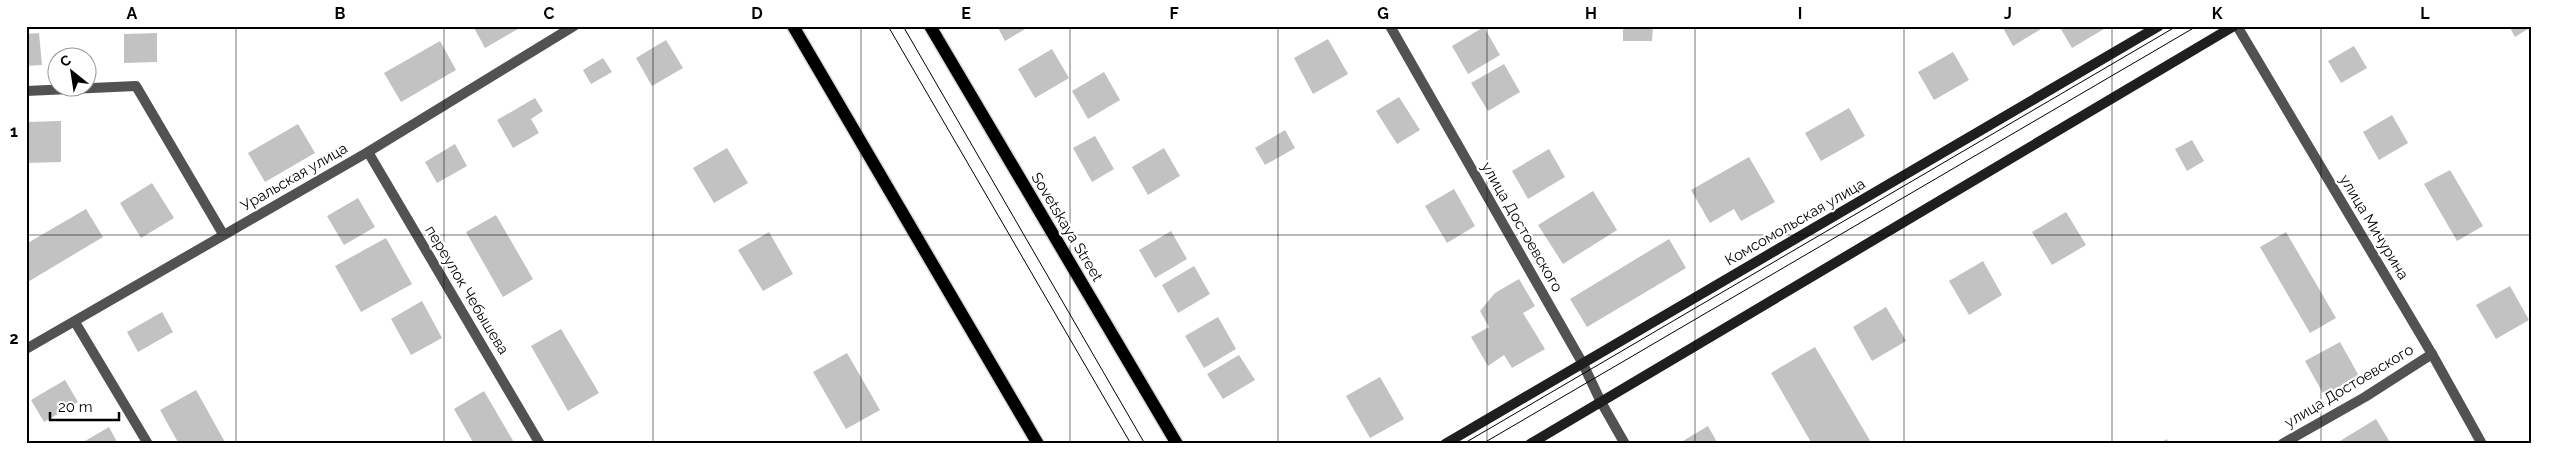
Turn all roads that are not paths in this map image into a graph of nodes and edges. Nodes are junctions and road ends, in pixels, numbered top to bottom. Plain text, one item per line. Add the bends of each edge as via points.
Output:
1 (574, 26) edge
2 (793, 26) edge
3 (930, 26) edge
4 (1390, 26) edge
5 (2159, 26) edge
6 (2235, 26) edge
7 (26, 91) edge
8 (368, 152) junction
9 (223, 234) junction
10 (75, 322) junction
11 (26, 349) edge
12 (2432, 354) junction
13 (1583, 364) junction
14 (1601, 402) junction
15 (148, 444) edge
16 (540, 444) edge
17 (1038, 444) edge
18 (1177, 444) edge
19 (1446, 444) edge
20 (1530, 444) edge
21 (1624, 444) edge
22 (2282, 444) edge
23 (2482, 444) edge

1 - 8 street, Уральская улица
2 - 17 main road
3 - 18 main road, Sovetskaya Street
4 - 13 street, улица Достоевского
5 - 13 main road, Комсомольская улица
6 - 12 street, улица Мичурина
6 - 14 main road
7 - 9 street via 136,86
8 - 9 street, Уральская улица
8 - 16 street, переулок Чебышева
9 - 10 street, Уральская улица
10 - 11 street, Уральская улица
10 - 15 street
12 - 22 street, улица Достоевского
12 - 23 street, улица Мичурина
13 - 14 street, улица Достоевского
13 - 19 main road, Комсомольская улица
14 - 20 main road
14 - 21 street, улица Достоевского

